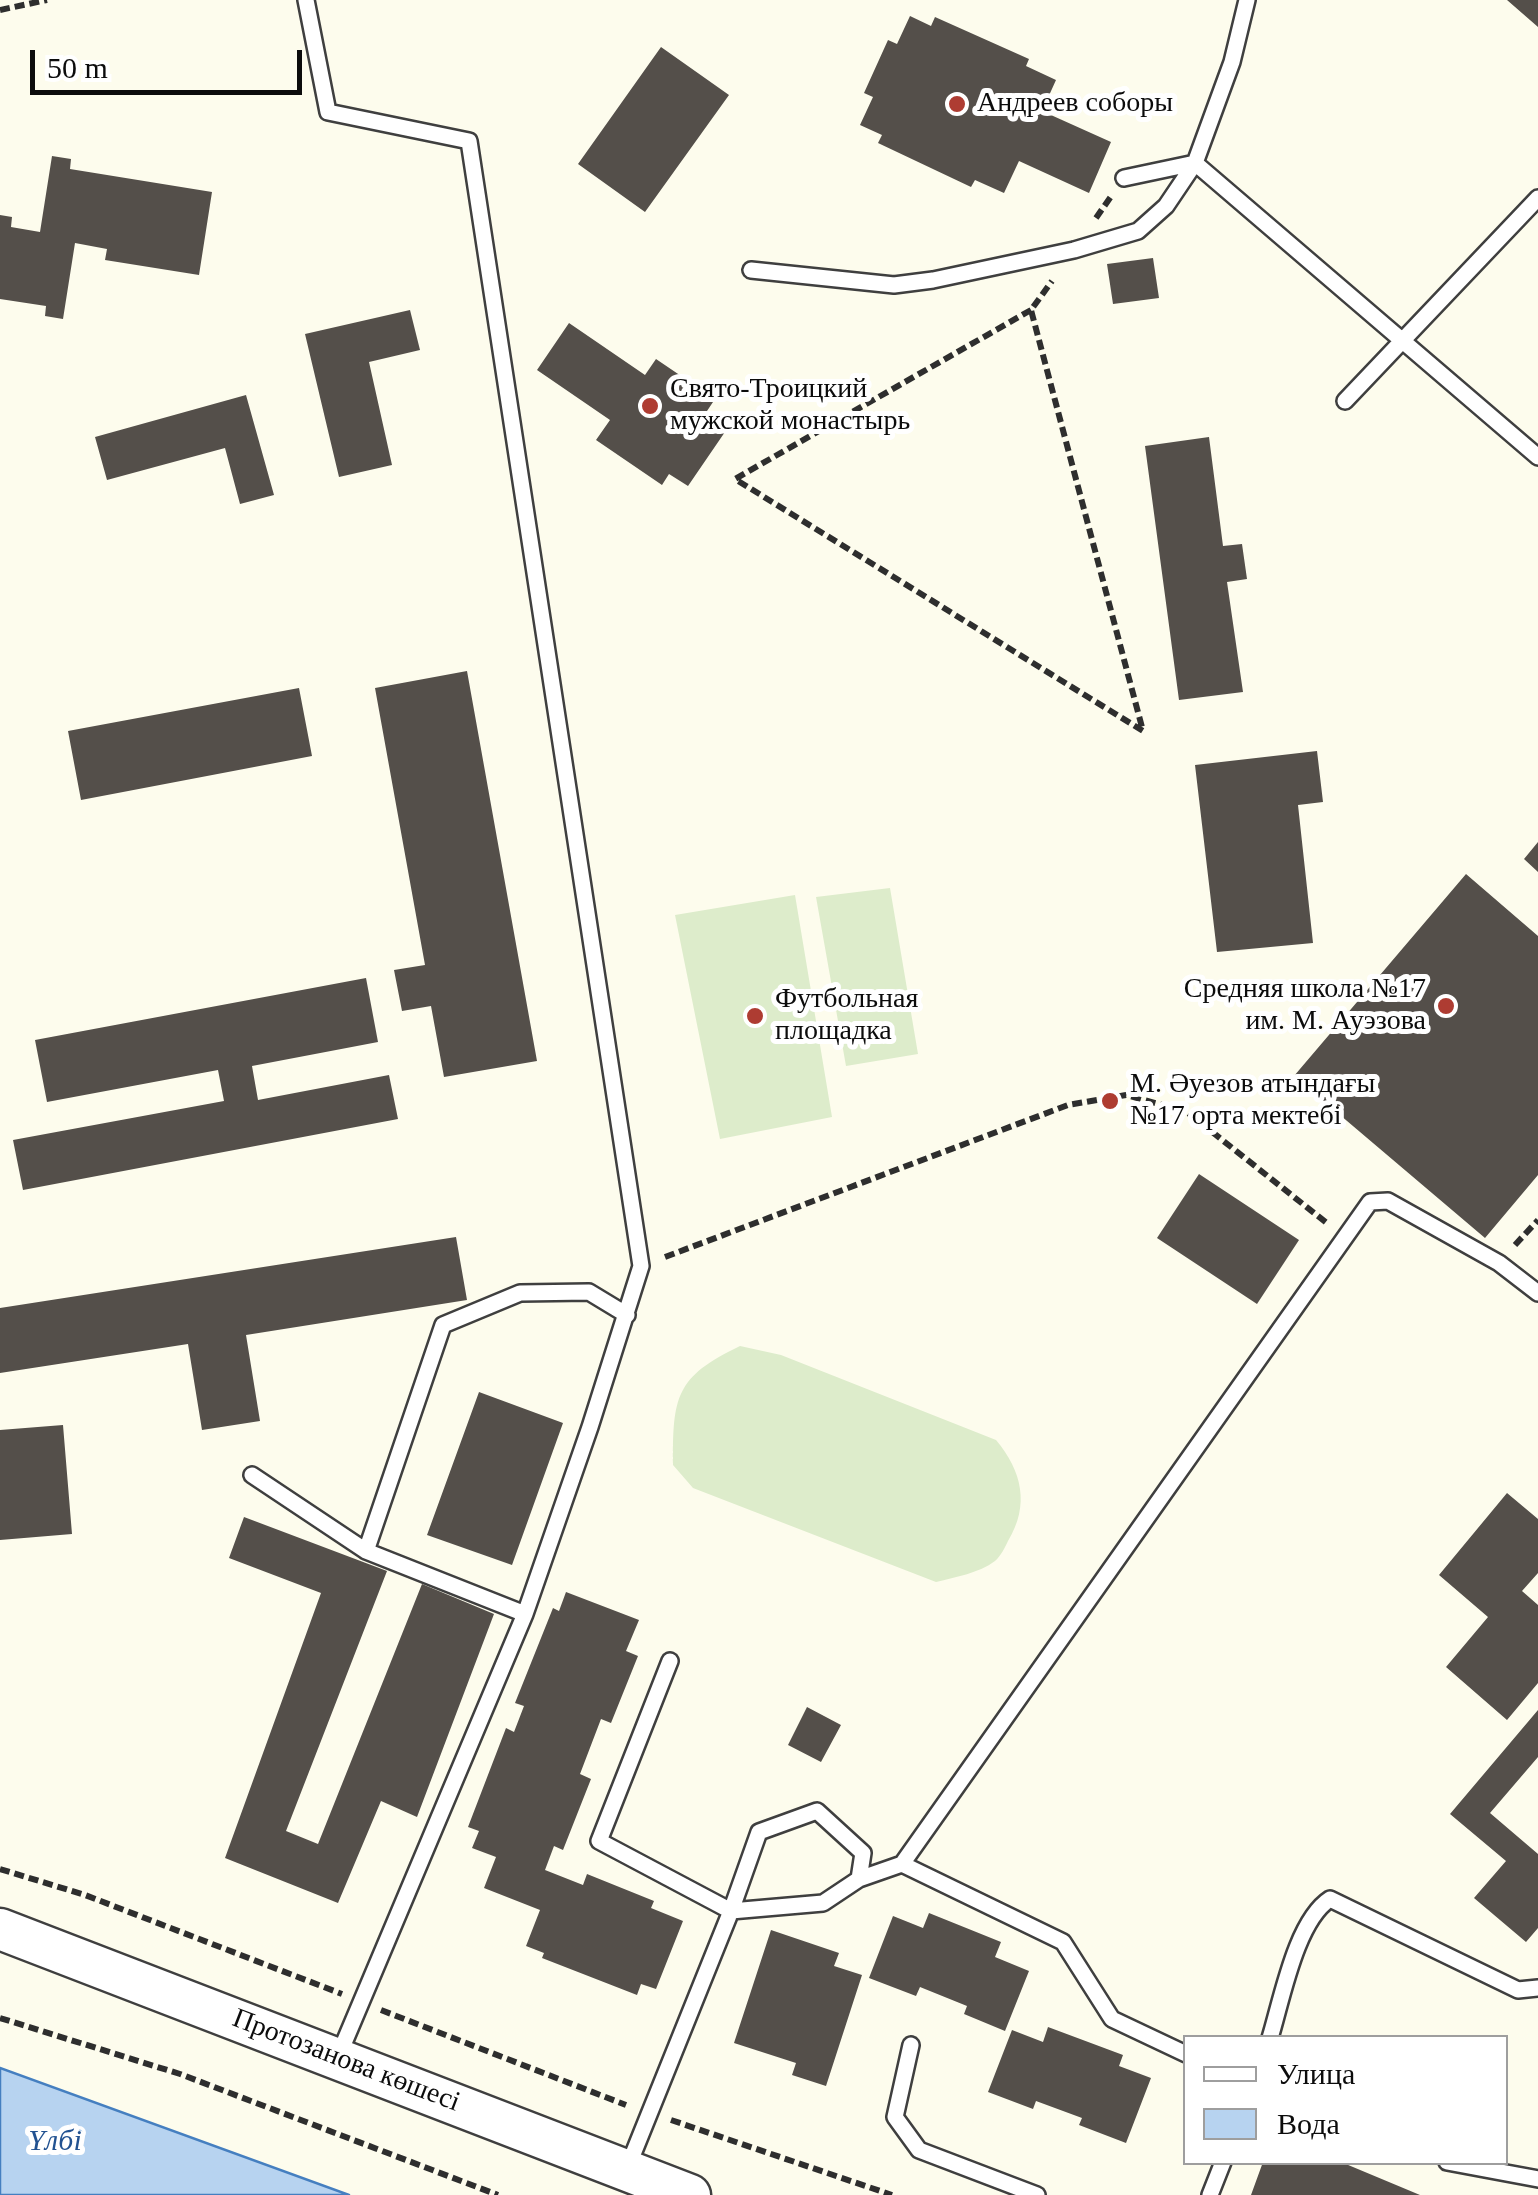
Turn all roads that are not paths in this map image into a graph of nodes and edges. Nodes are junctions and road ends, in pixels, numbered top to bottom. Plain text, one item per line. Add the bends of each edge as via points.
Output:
1 (306, 0) edge
2 (1248, 0) edge
3 (1195, 163) junction
4 (1124, 178) road end
5 (1538, 198) edge
6 (751, 270) dead end
7 (1402, 341) junction
8 (1345, 402) dead end
9 (1538, 457) edge
10 (1538, 1292) edge
11 (627, 1315) junction
12 (252, 1475) dead end
13 (366, 1550) junction
14 (524, 1614) junction
15 (670, 1660) dead end
16 (902, 1864) junction
17 (859, 1879) junction
18 (731, 1911) junction
19 (0, 1929) edge
20 (1538, 1988) edge
21 (1271, 2035) edge
22 (911, 2044) dead end
23 (1183, 2053) edge
24 (338, 2057) junction
25 (1222, 2165) edge
26 (1464, 2165) edge
27 (627, 2170) junction
28 (1538, 2178) edge
29 (690, 2195) edge
30 (1037, 2195) edge
31 (1210, 2195) edge

1 - 11 lane via 328,112 469,142 641,1266
2 - 3 lane
3 - 4 lane
3 - 6 lane via 1166,206 1138,231 1074,250 894,284
3 - 7 lane
5 - 7 lane
7 - 8 lane
7 - 9 lane
10 - 16 lane via 1499,1262 1388,1201 1370,1202
11 - 13 lane via 589,1292 520,1293 443,1325
11 - 14 lane
12 - 13 lane
13 - 14 lane
14 - 24 lane
15 - 18 lane via 598,1841
16 - 17 lane
16 - 23 lane via 1063,1942 1112,2019
17 - 18 lane via 823,1904
17 - 18 lane via 863,1852 817,1811 760,1832
18 - 27 lane
19 - 24 street, Протозанова көшесі
20 - 21 lane via 1518,1990 1330,1899 1306,1928
22 - 30 lane via 895,2117 919,2150
24 - 27 street, Протозанова көшесі
25 - 31 lane
26 - 28 lane
27 - 29 street, Протозанова көшесі

